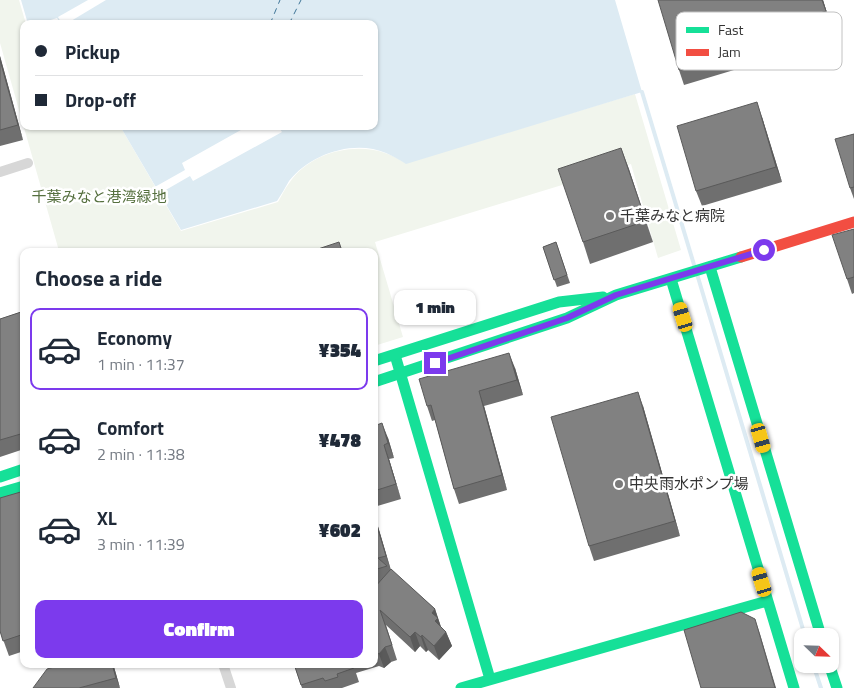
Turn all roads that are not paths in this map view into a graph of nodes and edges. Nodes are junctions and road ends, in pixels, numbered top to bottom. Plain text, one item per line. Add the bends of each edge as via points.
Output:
1 (28, 163) dead end
2 (0, 172) edge
3 (854, 222) edge
4 (707, 268) junction
5 (671, 279) junction
6 (616, 295) junction
7 (394, 355) junction
8 (378, 360) edge
9 (400, 374) junction
10 (378, 381) edge
11 (20, 470) edge
12 (0, 477) edge
13 (20, 487) edge
14 (0, 493) edge
15 (767, 602) junction
16 (819, 628) edge
17 (224, 668) edge
18 (832, 673) edge
19 (490, 679) junction
20 (231, 688) edge
21 (461, 688) edge
22 (794, 688) edge
23 (837, 688) edge

1 - 2 street
3 - 4 street
4 - 5 street
4 - 16 street
5 - 6 street
5 - 15 street
6 - 7 street via 559,302
6 - 9 street via 567,318
7 - 8 street
7 - 9 street
9 - 10 street
9 - 19 street
11 - 12 street
13 - 14 street
15 - 19 street
15 - 22 street
17 - 20 street
18 - 23 street
19 - 21 street

